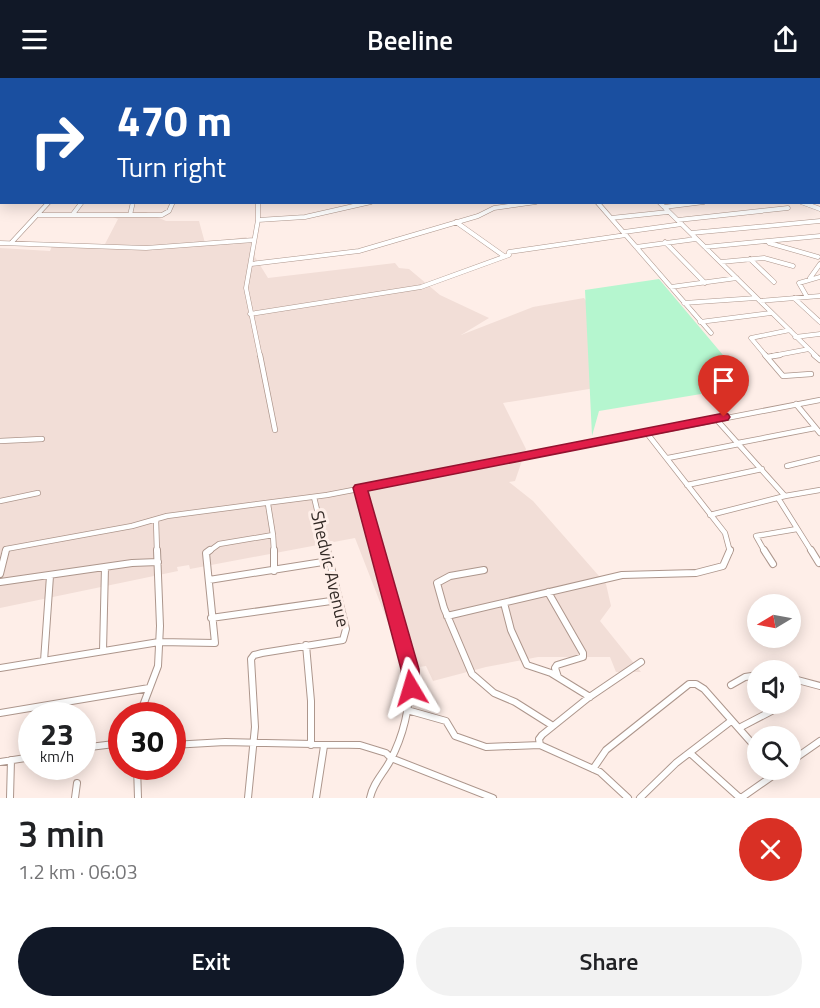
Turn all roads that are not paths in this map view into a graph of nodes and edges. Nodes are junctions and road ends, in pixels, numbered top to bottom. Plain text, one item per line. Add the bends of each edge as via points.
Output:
1 (47, 204) edge
2 (80, 204) edge
3 (132, 204) edge
4 (172, 204) edge
5 (258, 204) edge
6 (362, 204) edge
7 (516, 204) edge
8 (599, 204) edge
9 (661, 204) edge
10 (685, 204) edge
11 (809, 204) edge
12 (664, 207) junction
13 (788, 208) dead end
14 (820, 209) edge
15 (668, 212) junction
16 (73, 214) junction
17 (38, 215) junction
18 (129, 215) junction
19 (611, 218) junction
20 (258, 220) junction
21 (678, 220) junction
22 (820, 221) edge
23 (456, 222) junction
24 (682, 224) junction
25 (625, 234) junction
26 (691, 234) junction
27 (820, 236) edge
28 (696, 239) junction
29 (254, 240) junction
30 (12, 242) junction
31 (665, 242) junction
32 (766, 242) junction
33 (0, 243) edge
34 (636, 247) junction
35 (705, 247) junction
36 (504, 256) junction
37 (818, 257) dead end
38 (749, 259) junction
39 (721, 262) junction
40 (250, 264) junction
41 (820, 264) edge
42 (793, 266) dead end
43 (820, 277) edge
44 (737, 278) junction
45 (810, 278) junction
46 (705, 282) junction
47 (774, 282) dead end
48 (670, 287) junction
49 (820, 296) edge
50 (807, 297) junction
51 (794, 298) junction
52 (758, 299) junction
53 (684, 303) junction
54 (771, 313) junction
55 (250, 314) junction
56 (700, 322) junction
57 (820, 322) edge
58 (790, 330) junction
59 (711, 333) dead end
60 (820, 334) edge
61 (795, 337) junction
62 (809, 349) junction
63 (768, 357) junction
64 (820, 360) edge
65 (811, 374) dead end
66 (820, 400) edge
67 (796, 404) junction
68 (716, 419) junction
69 (815, 428) junction
70 (275, 430) dead end
71 (646, 432) junction
72 (820, 433) edge
73 (42, 439) dead end
74 (0, 441) edge
75 (739, 443) junction
76 (668, 458) junction
77 (820, 458) edge
78 (787, 466) dead end
79 (762, 469) junction
80 (687, 485) junction
81 (360, 488) junction
82 (820, 490) edge
83 (38, 493) dead end
84 (785, 496) junction
85 (314, 497) junction
86 (778, 498) junction
87 (0, 501) edge
88 (268, 504) junction
89 (710, 514) junction
90 (156, 520) junction
91 (797, 529) junction
92 (273, 535) junction
93 (329, 561) junction
94 (158, 562) junction
95 (819, 563) edge
96 (773, 564) dead end
97 (105, 567) junction
98 (484, 570) dead end
99 (274, 571) junction
100 (0, 574) edge
101 (50, 576) junction
102 (209, 580) junction
103 (0, 582) edge
104 (548, 592) junction
105 (338, 600) junction
106 (504, 603) junction
107 (447, 616) junction
108 (212, 618) junction
109 (159, 642) junction
110 (306, 645) junction
111 (103, 651) junction
112 (44, 661) junction
113 (641, 662) dead end
114 (0, 668) edge
115 (747, 676) edge
116 (558, 677) junction
117 (801, 681) edge
118 (731, 685) dead end
119 (820, 686) edge
120 (149, 688) junction
121 (590, 697) junction
122 (144, 702) edge
123 (407, 710) junction
124 (0, 713) edge
125 (766, 714) edge
126 (731, 721) junction
127 (553, 726) junction
128 (739, 728) junction
129 (747, 737) edge
130 (820, 741) edge
131 (186, 744) edge
132 (253, 744) junction
133 (311, 745) junction
134 (540, 745) junction
135 (324, 746) junction
136 (690, 753) junction
137 (801, 754) edge
138 (391, 758) junction
139 (18, 759) edge
140 (11, 760) junction
141 (0, 762) edge
142 (593, 769) junction
143 (137, 780) edge
144 (766, 780) edge
145 (77, 783) dead end
146 (10, 798) edge
147 (75, 798) edge
148 (138, 798) edge
149 (249, 798) edge
150 (315, 798) edge
151 (370, 798) edge
152 (493, 798) edge
153 (628, 798) edge
154 (640, 798) edge
155 (740, 798) edge

1 - 17 street
2 - 16 street
3 - 18 street
4 - 18 street via 166,214
5 - 20 street
6 - 20 street via 304,217
7 - 23 street
8 - 19 street
9 - 12 street
10 - 12 street
11 - 14 street
12 - 15 street
13 - 21 street
15 - 19 street
15 - 21 street
16 - 17 street
16 - 18 street
17 - 30 street
19 - 25 street
20 - 29 street
21 - 24 street
22 - 26 street
23 - 36 street
23 - 40 street via 359,250
24 - 25 street
24 - 26 street
25 - 34 street
25 - 36 street via 536,247
26 - 28 street
27 - 32 street
28 - 31 street
28 - 35 street
29 - 30 street via 135,248
29 - 40 street
30 - 33 street
31 - 34 street
31 - 46 street
32 - 35 street
32 - 37 street
34 - 48 street
35 - 39 street
36 - 55 street via 436,283
38 - 39 street
38 - 42 street via 765,258
38 - 47 street
39 - 44 street
40 - 55 street via 246,288
41 - 45 street
43 - 45 street
44 - 46 street
44 - 52 street
45 - 50 street via 799,283
46 - 48 street
48 - 53 street
49 - 50 street
50 - 51 street
51 - 52 street
51 - 57 street
52 - 53 street
52 - 54 street
53 - 56 street
54 - 56 street
54 - 58 street
55 - 70 street
56 - 59 street
58 - 61 street
58 - 63 street via 751,338
60 - 61 street
61 - 62 street
62 - 63 street
62 - 64 street
63 - 65 street via 783,376
66 - 67 street
67 - 68 street
67 - 69 street
68 - 71 street
68 - 75 street
69 - 72 street
69 - 75 street
71 - 76 street
71 - 81 street
73 - 74 street
75 - 76 street
75 - 79 street
76 - 80 street
77 - 78 street
79 - 80 street
79 - 84 street
80 - 89 street
81 - 85 street
81 - 123 street via 410,669
82 - 84 street
83 - 87 street
84 - 86 street
85 - 88 street
85 - 93 street, Shedvic Avenue
86 - 89 street
86 - 91 street
88 - 90 street
88 - 92 street
89 - 104 street via 730,544 729,560 723,566 696,573 622,575
90 - 94 street
90 - 100 street via 6,549
91 - 95 street
91 - 96 street via 756,536
92 - 99 street
92 - 102 street via 219,543 207,553
93 - 99 street
93 - 105 street, Shedvic Avenue
94 - 97 street
94 - 109 street
97 - 101 street
97 - 111 street
98 - 107 street via 450,576 437,584
99 - 102 street
101 - 103 street
101 - 112 street
102 - 108 street
104 - 106 street
104 - 116 street via 584,657 557,665
105 - 108 street
105 - 110 street, Shedvic Avenue via 346,629 343,639
106 - 107 street
106 - 116 street via 527,665
107 - 127 street via 466,664 479,682
108 - 109 street via 215,643
109 - 111 street
109 - 120 street via 158,666
110 - 132 street, Shedvic Avenue via 262,652 251,659
110 - 133 street
111 - 112 street
112 - 114 street
113 - 121 street
115 - 118 street
116 - 121 street
117 - 119 street
120 - 122 street
120 - 124 street
121 - 127 street
123 - 134 street via 446,721 455,736 486,747
123 - 138 street
125 - 128 street
126 - 128 street
126 - 136 street
126 - 142 street via 704,689 689,684 606,750
127 - 134 street via 539,739
128 - 129 street
130 - 137 street
131 - 132 street
132 - 133 street
132 - 149 street
133 - 135 street
134 - 142 street
135 - 138 street via 360,745
135 - 150 street
136 - 154 street
136 - 155 street
138 - 151 street via 374,781
138 - 152 street
139 - 140 street
140 - 141 street
140 - 146 street
142 - 153 street via 608,777
143 - 148 street
144 - 155 street
145 - 147 street

